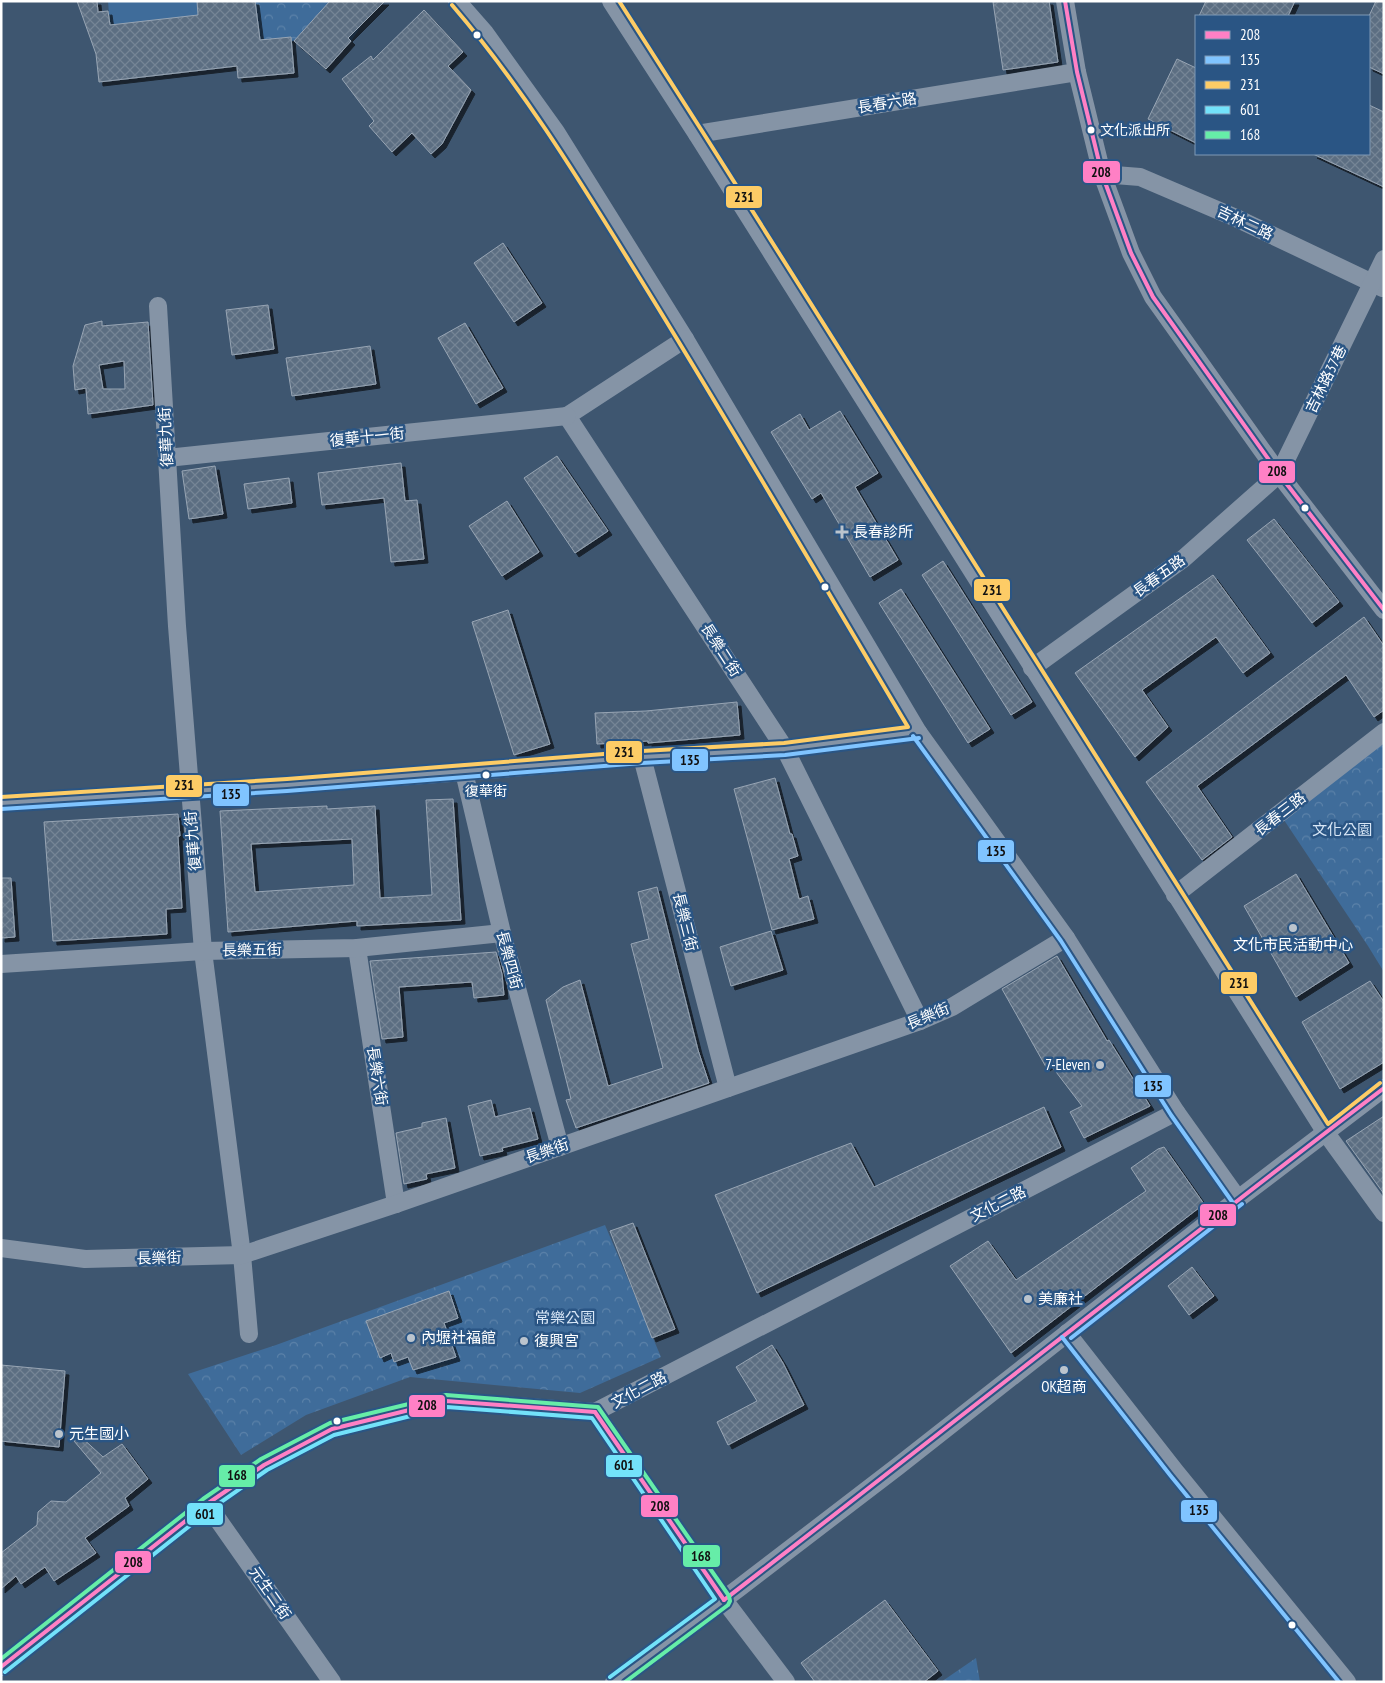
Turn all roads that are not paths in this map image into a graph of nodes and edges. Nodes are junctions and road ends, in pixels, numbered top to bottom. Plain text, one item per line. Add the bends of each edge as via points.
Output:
1 (457, 1) edge
2 (611, 1) edge
3 (1065, 1) edge
4 (1077, 72) junction
5 (697, 134) junction
6 (1102, 174) junction
7 (1384, 259) edge
8 (1378, 286) edge
9 (158, 306) dead end
10 (685, 339) junction
11 (568, 416) junction
12 (167, 458) junction
13 (1280, 474) junction
14 (1384, 610) edge
15 (1032, 668) junction
16 (918, 732) junction
17 (1384, 732) edge
18 (785, 748) junction
19 (642, 757) junction
20 (464, 772) junction
21 (189, 792) junction
22 (1, 803) edge
23 (1175, 895) junction
24 (502, 933) junction
25 (1066, 938) junction
26 (357, 948) junction
27 (203, 952) junction
28 (1, 964) edge
29 (920, 1021) junction
30 (728, 1088) junction
31 (1384, 1088) edge
32 (1176, 1112) junction
33 (1326, 1133) junction
34 (560, 1146) junction
35 (1238, 1199) junction
36 (396, 1204) junction
37 (1384, 1212) edge
38 (1, 1248) edge
39 (242, 1255) junction
40 (1067, 1333) junction
41 (249, 1334) dead end
42 (595, 1412) junction
43 (207, 1504) junction
44 (724, 1600) junction
45 (1, 1667) edge
46 (332, 1682) edge
47 (614, 1682) edge
48 (786, 1682) edge
49 (1347, 1682) edge

1 - 10 street via 486,33 556,132
2 - 5 street
3 - 4 street
4 - 5 street, 長春六路
4 - 6 street
5 - 15 street
6 - 8 street, 吉林二路 via 1140,177 1236,218
6 - 13 street via 1131,253 1153,297
7 - 8 street, 吉林路37巷
8 - 13 street, 吉林路37巷
9 - 12 street, 復華九街
10 - 11 street
10 - 16 street
11 - 12 street, 復華十一街
11 - 18 street, 長樂二街
12 - 21 street, 復華九街
13 - 14 street
13 - 15 street, 長春五路 via 1183,559
15 - 23 street
16 - 18 street
16 - 25 street
17 - 23 street, 長春三路
18 - 19 street
18 - 29 street, 長樂二街
19 - 20 street
19 - 30 street, 長樂三街
20 - 21 street
20 - 24 street, 長樂四街
21 - 22 street
21 - 27 street, 復華九街
23 - 33 street
24 - 26 street, 長樂五街
24 - 34 street, 長樂四街
25 - 29 street, 長樂街 via 952,1006
25 - 32 street
26 - 27 street, 長樂五街
26 - 36 street, 長樂六街
27 - 28 street, 長樂五街
27 - 39 street, 復華九街
29 - 30 street, 長樂街
30 - 34 street, 長樂街
31 - 33 street
32 - 35 street
32 - 42 street, 文化二路
33 - 35 street
33 - 37 street
34 - 36 street, 長樂街
35 - 40 street
36 - 39 street, 長樂街
38 - 39 street, 長樂街 via 84,1259
39 - 41 street, 復華九街
40 - 44 street
40 - 49 street
42 - 43 street, 文化二路 via 446,1401 332,1429 264,1465
42 - 44 street
43 - 45 street, 文化二路
43 - 46 street, 元生二街
44 - 47 street
44 - 48 street

